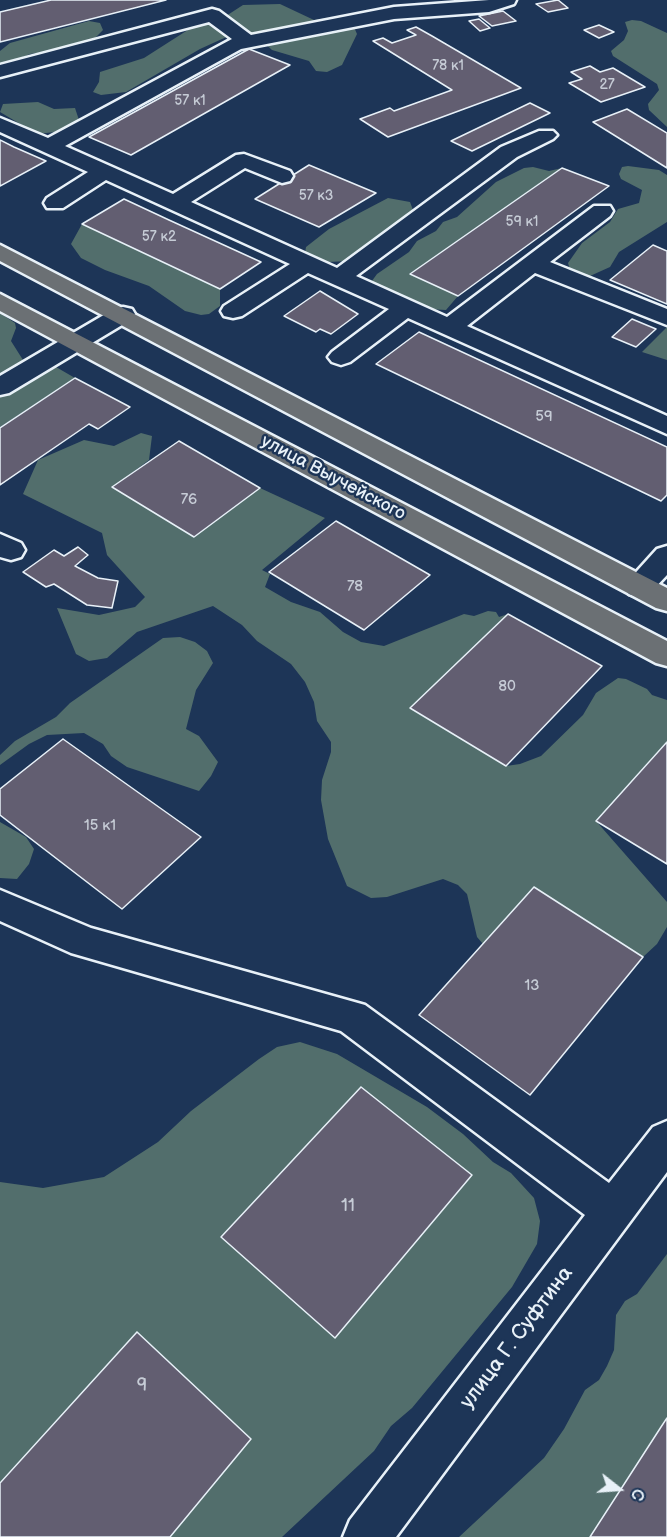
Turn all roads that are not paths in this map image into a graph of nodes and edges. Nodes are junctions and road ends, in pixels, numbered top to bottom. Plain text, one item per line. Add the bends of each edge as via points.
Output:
1 (507, 0) edge
2 (247, 41) junction
3 (0, 71) edge
4 (0, 124) edge
5 (546, 135) dead end
6 (49, 146) junction
7 (105, 171) junction
8 (282, 176) dead end
9 (174, 202) junction
10 (55, 203) dead end
11 (602, 211) dead end
12 (0, 252) edge
13 (307, 263) junction
14 (533, 264) junction
15 (339, 277) junction
16 (0, 301) edge
17 (406, 308) junction
18 (233, 311) dead end
19 (123, 314) junction
20 (667, 318) edge
21 (450, 327) junction
22 (68, 347) junction
23 (341, 357) dead end
24 (0, 387) edge
25 (667, 426) edge
26 (667, 556) edge
27 (639, 587) junction
28 (667, 601) edge
29 (667, 655) edge
30 (0, 905) edge
31 (667, 1140) edge
32 (613, 1211) junction
33 (367, 1537) edge

1 - 2 street via 489,6 394,13
2 - 3 street via 212,15
2 - 6 street
4 - 6 street
5 - 15 street via 509,152
6 - 7 street
7 - 9 street
7 - 10 street
8 - 9 street via 244,160
9 - 13 street
11 - 14 street
12 - 19 main road
13 - 15 street
13 - 18 street
14 - 20 street
14 - 21 street
15 - 17 street
16 - 22 main road, улица Выучейского
17 - 21 street
17 - 23 street
19 - 22 street
19 - 27 main road
21 - 25 street
22 - 24 street
22 - 29 main road, улица Выучейского
26 - 27 street
27 - 28 main road
30 - 32 street via 84,942 352,1017
31 - 32 street, улица Г. Суфтина
32 - 33 street, улица Г. Суфтина

